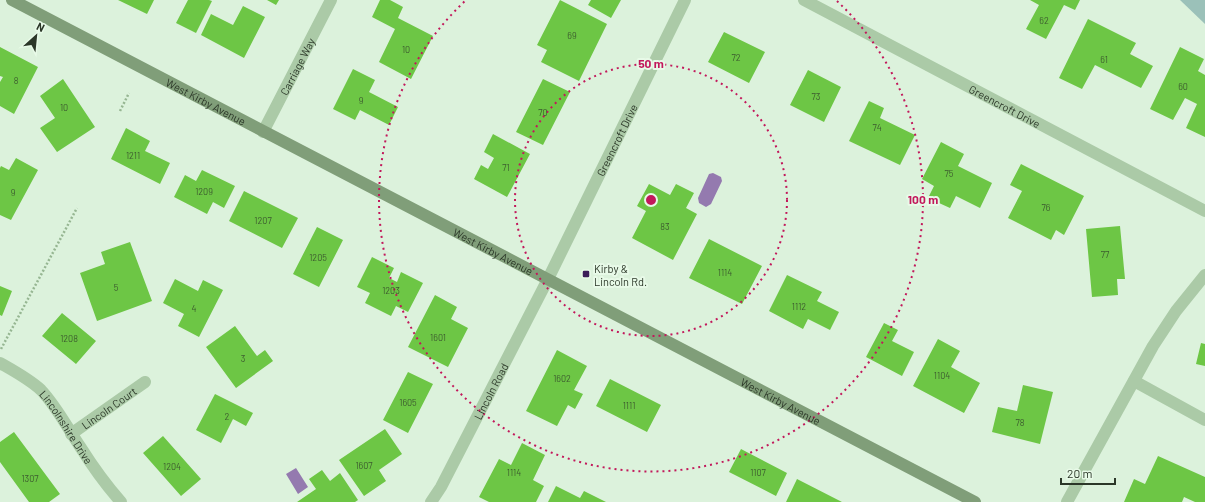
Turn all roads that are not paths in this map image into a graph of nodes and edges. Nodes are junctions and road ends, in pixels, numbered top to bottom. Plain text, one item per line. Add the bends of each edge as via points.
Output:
1 (12, 0) edge
2 (331, 0) edge
3 (685, 0) edge
4 (804, 0) edge
5 (263, 132) junction
6 (1205, 211) edge
7 (1205, 274) edge
8 (548, 279) junction
9 (0, 363) edge
10 (1134, 381) junction
11 (145, 382) dead end
12 (1205, 420) edge
13 (72, 434) junction
14 (121, 502) edge
15 (431, 502) edge
16 (975, 502) edge
17 (1067, 502) edge

1 - 5 main road, West Kirby Avenue
2 - 5 street, Carriage Way
3 - 8 street, Greencroft Drive
4 - 6 street, Greencroft Drive
5 - 8 main road, West Kirby Avenue
7 - 10 street via 1176,311
8 - 15 street, Lincoln Road
8 - 16 main road, West Kirby Avenue
9 - 13 street, Lincolnshire Drive via 41,390
10 - 12 street
10 - 17 street
11 - 13 street, Lincoln Court
13 - 14 street, Lincolnshire Drive via 104,482

